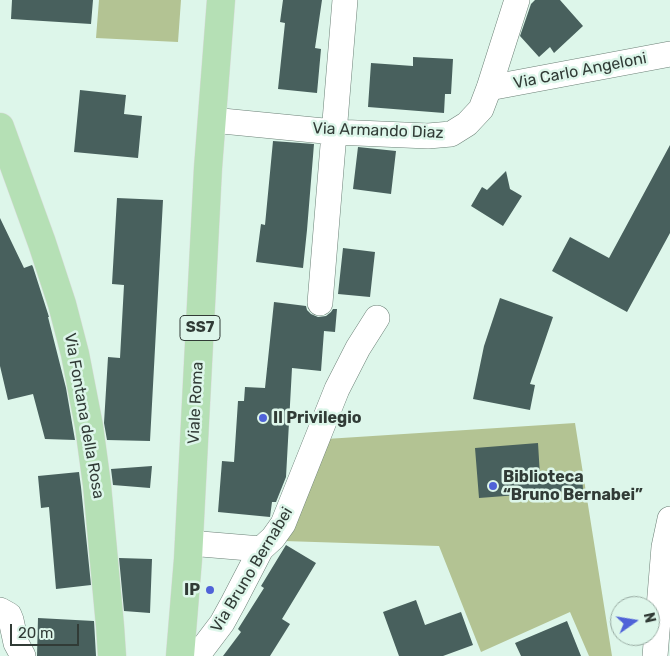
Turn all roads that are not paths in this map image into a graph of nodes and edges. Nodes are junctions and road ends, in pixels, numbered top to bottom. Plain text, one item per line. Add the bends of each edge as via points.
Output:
1 (221, 0) edge
2 (345, 0) edge
3 (517, 0) edge
4 (670, 54) edge
5 (489, 88) junction
6 (212, 120) junction
7 (0, 127) edge
8 (334, 132) junction
9 (10, 173) edge
10 (320, 304) dead end
11 (377, 318) dead end
12 (670, 519) edge
13 (189, 543) junction
14 (261, 549) junction
15 (0, 610) edge
16 (670, 651) edge
17 (23, 656) edge
18 (112, 656) edge
19 (180, 656) edge
20 (197, 656) edge
21 (655, 656) edge
22 (663, 656) edge

1 - 6 main road, Viale Roma / SS7
2 - 8 street
3 - 5 street, Via Armando Diaz
4 - 5 street, Via Carlo Angeloni
5 - 8 street, Via Armando Diaz via 481,109 472,121 451,134
6 - 8 street, Via Armando Diaz
6 - 13 main road, Viale Roma / SS7
7 - 9 main road, Via Fontana della Rosa
8 - 10 street
9 - 18 main road, Via Fontana della Rosa via 42,243 72,339 98,485
11 - 14 street, Via Bruno Bernabei via 338,389 283,524
12 - 21 street via 664,547
13 - 14 street
13 - 19 main road, Viale Roma / SS7
14 - 20 street, Via Bruno Bernabei via 222,623
15 - 17 street via 11,620 16,643
16 - 22 street

